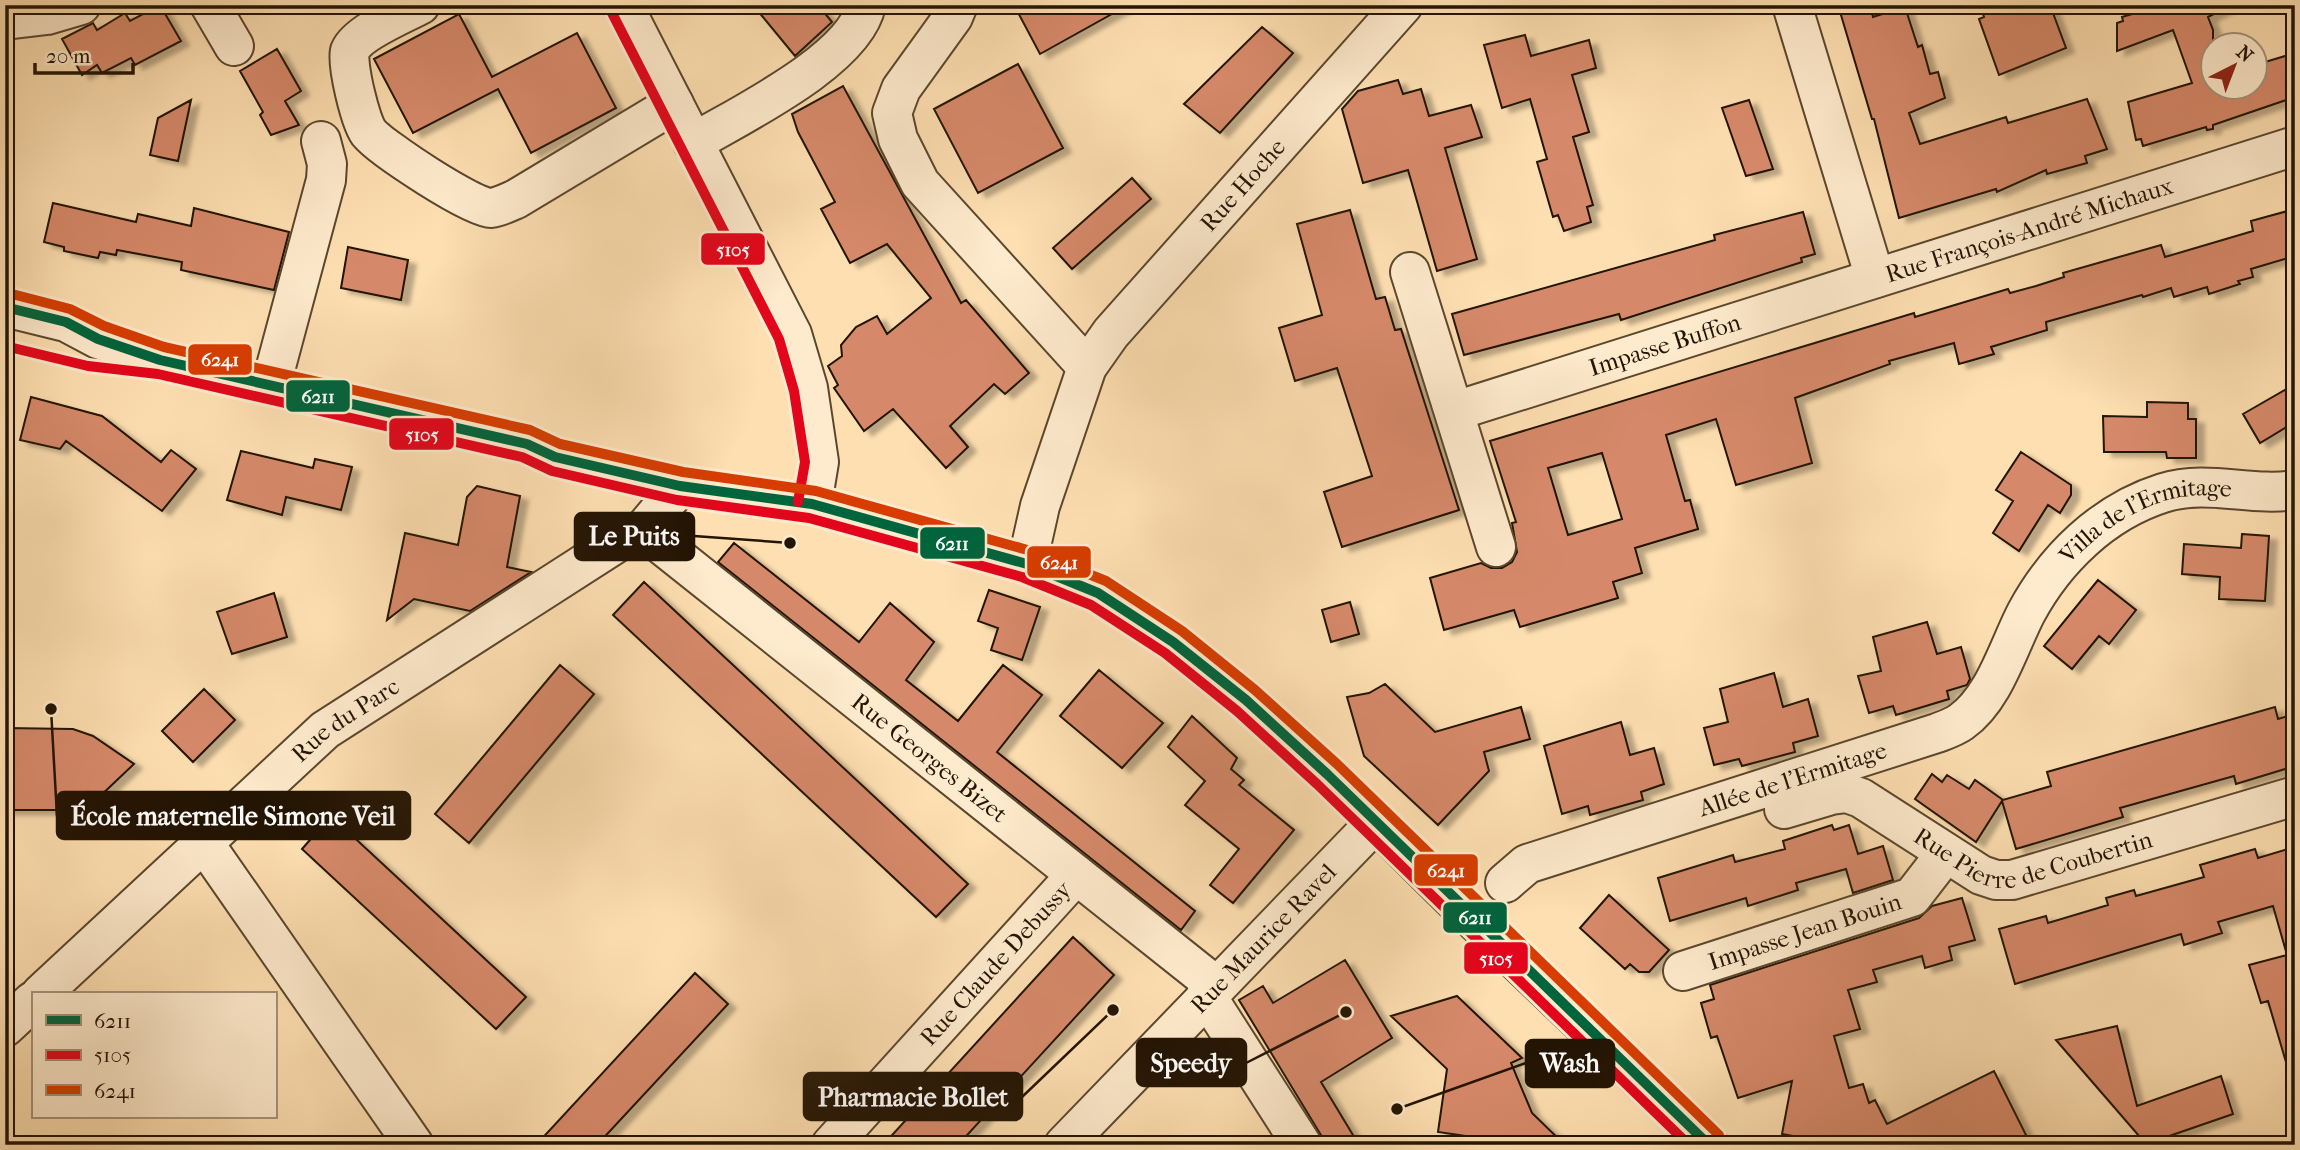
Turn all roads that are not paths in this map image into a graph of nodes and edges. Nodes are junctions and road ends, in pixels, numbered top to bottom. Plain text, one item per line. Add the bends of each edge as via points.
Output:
1 (81, 5) edge
2 (209, 5) edge
3 (420, 5) edge
4 (622, 5) edge
5 (866, 5) edge
6 (958, 5) edge
7 (1403, 5) edge
8 (1792, 5) edge
9 (5, 20) edge
10 (234, 46) dead end
11 (674, 104) junction
12 (321, 141) dead end
13 (693, 143) junction
14 (2295, 146) edge
15 (1410, 272) dead end
16 (1875, 278) junction
17 (5, 307) edge
18 (5, 332) edge
19 (160, 360) junction
20 (1087, 367) junction
21 (271, 385) junction
22 (1455, 411) junction
23 (527, 444) junction
24 (680, 486) junction
25 (2295, 491) edge
26 (812, 504) junction
27 (643, 530) junction
28 (1496, 547) dead end
29 (1027, 564) junction
30 (2028, 610) joint
31 (2295, 796) edge
32 (1375, 823) junction
33 (204, 843) junction
34 (1946, 853) junction
35 (1076, 875) junction
36 (1504, 883) junction
37 (1471, 917) junction
38 (1683, 971) dead end
39 (1211, 990) junction
40 (43, 992) edge
41 (32, 1002) edge
42 (5, 1027) edge
43 (414, 1145) edge
44 (831, 1145) edge
45 (1064, 1145) edge
46 (1302, 1145) edge
47 (1709, 1145) edge

1 - 9 street
2 - 10 street
3 - 11 street via 357,41 349,53 367,132 479,206 492,208 516,199
4 - 11 street
5 - 13 street via 853,36 809,74
6 - 20 street via 901,89 892,113 898,139 920,183
7 - 20 street, Rue Hoche via 1111,333
8 - 16 street, Rue François-André Michaux
11 - 13 street
12 - 21 street via 326,180
13 - 26 street via 792,334 808,388 819,462
14 - 16 street, Rue François-André Michaux
15 - 22 street
16 - 22 street, Impasse Buffon
17 - 19 street via 66,322 98,339
18 - 19 street via 91,352
19 - 21 street
20 - 29 street, Rue Hoche via 1043,494
21 - 23 street
22 - 28 street
23 - 24 street via 555,457
23 - 26 street via 585,441 731,472
24 - 26 street
24 - 27 street, Rue du Parc
25 - 30 street, Villa de l'Ermitage via 2213,485 2164,493 2122,511 2085,536 2057,566
26 - 29 street
27 - 33 street, Rue du Parc via 325,730
27 - 35 street, Rue Georges Bizet
29 - 32 street via 1098,593 1173,642 1246,700
30 - 36 street, Allée de l'Ermitage via 1979,704 1961,722 1527,864
31 - 34 street, Rue Pierre de Coubertin via 2012,880 1981,875
32 - 37 street
32 - 39 street, Rue Maurice Ravel
33 - 40 street, Rue du Parc
33 - 43 street
34 - 36 street, Rue Pierre de Coubertin via 1847,793 1542,881
34 - 38 street, Impasse Jean Bouin via 1912,897
35 - 39 street, Rue Georges Bizet
35 - 44 street, Rue Claude Debussy
36 - 37 street
37 - 47 street
39 - 45 street, Rue Maurice Ravel
39 - 46 street, Rue Georges Bizet
41 - 42 street

